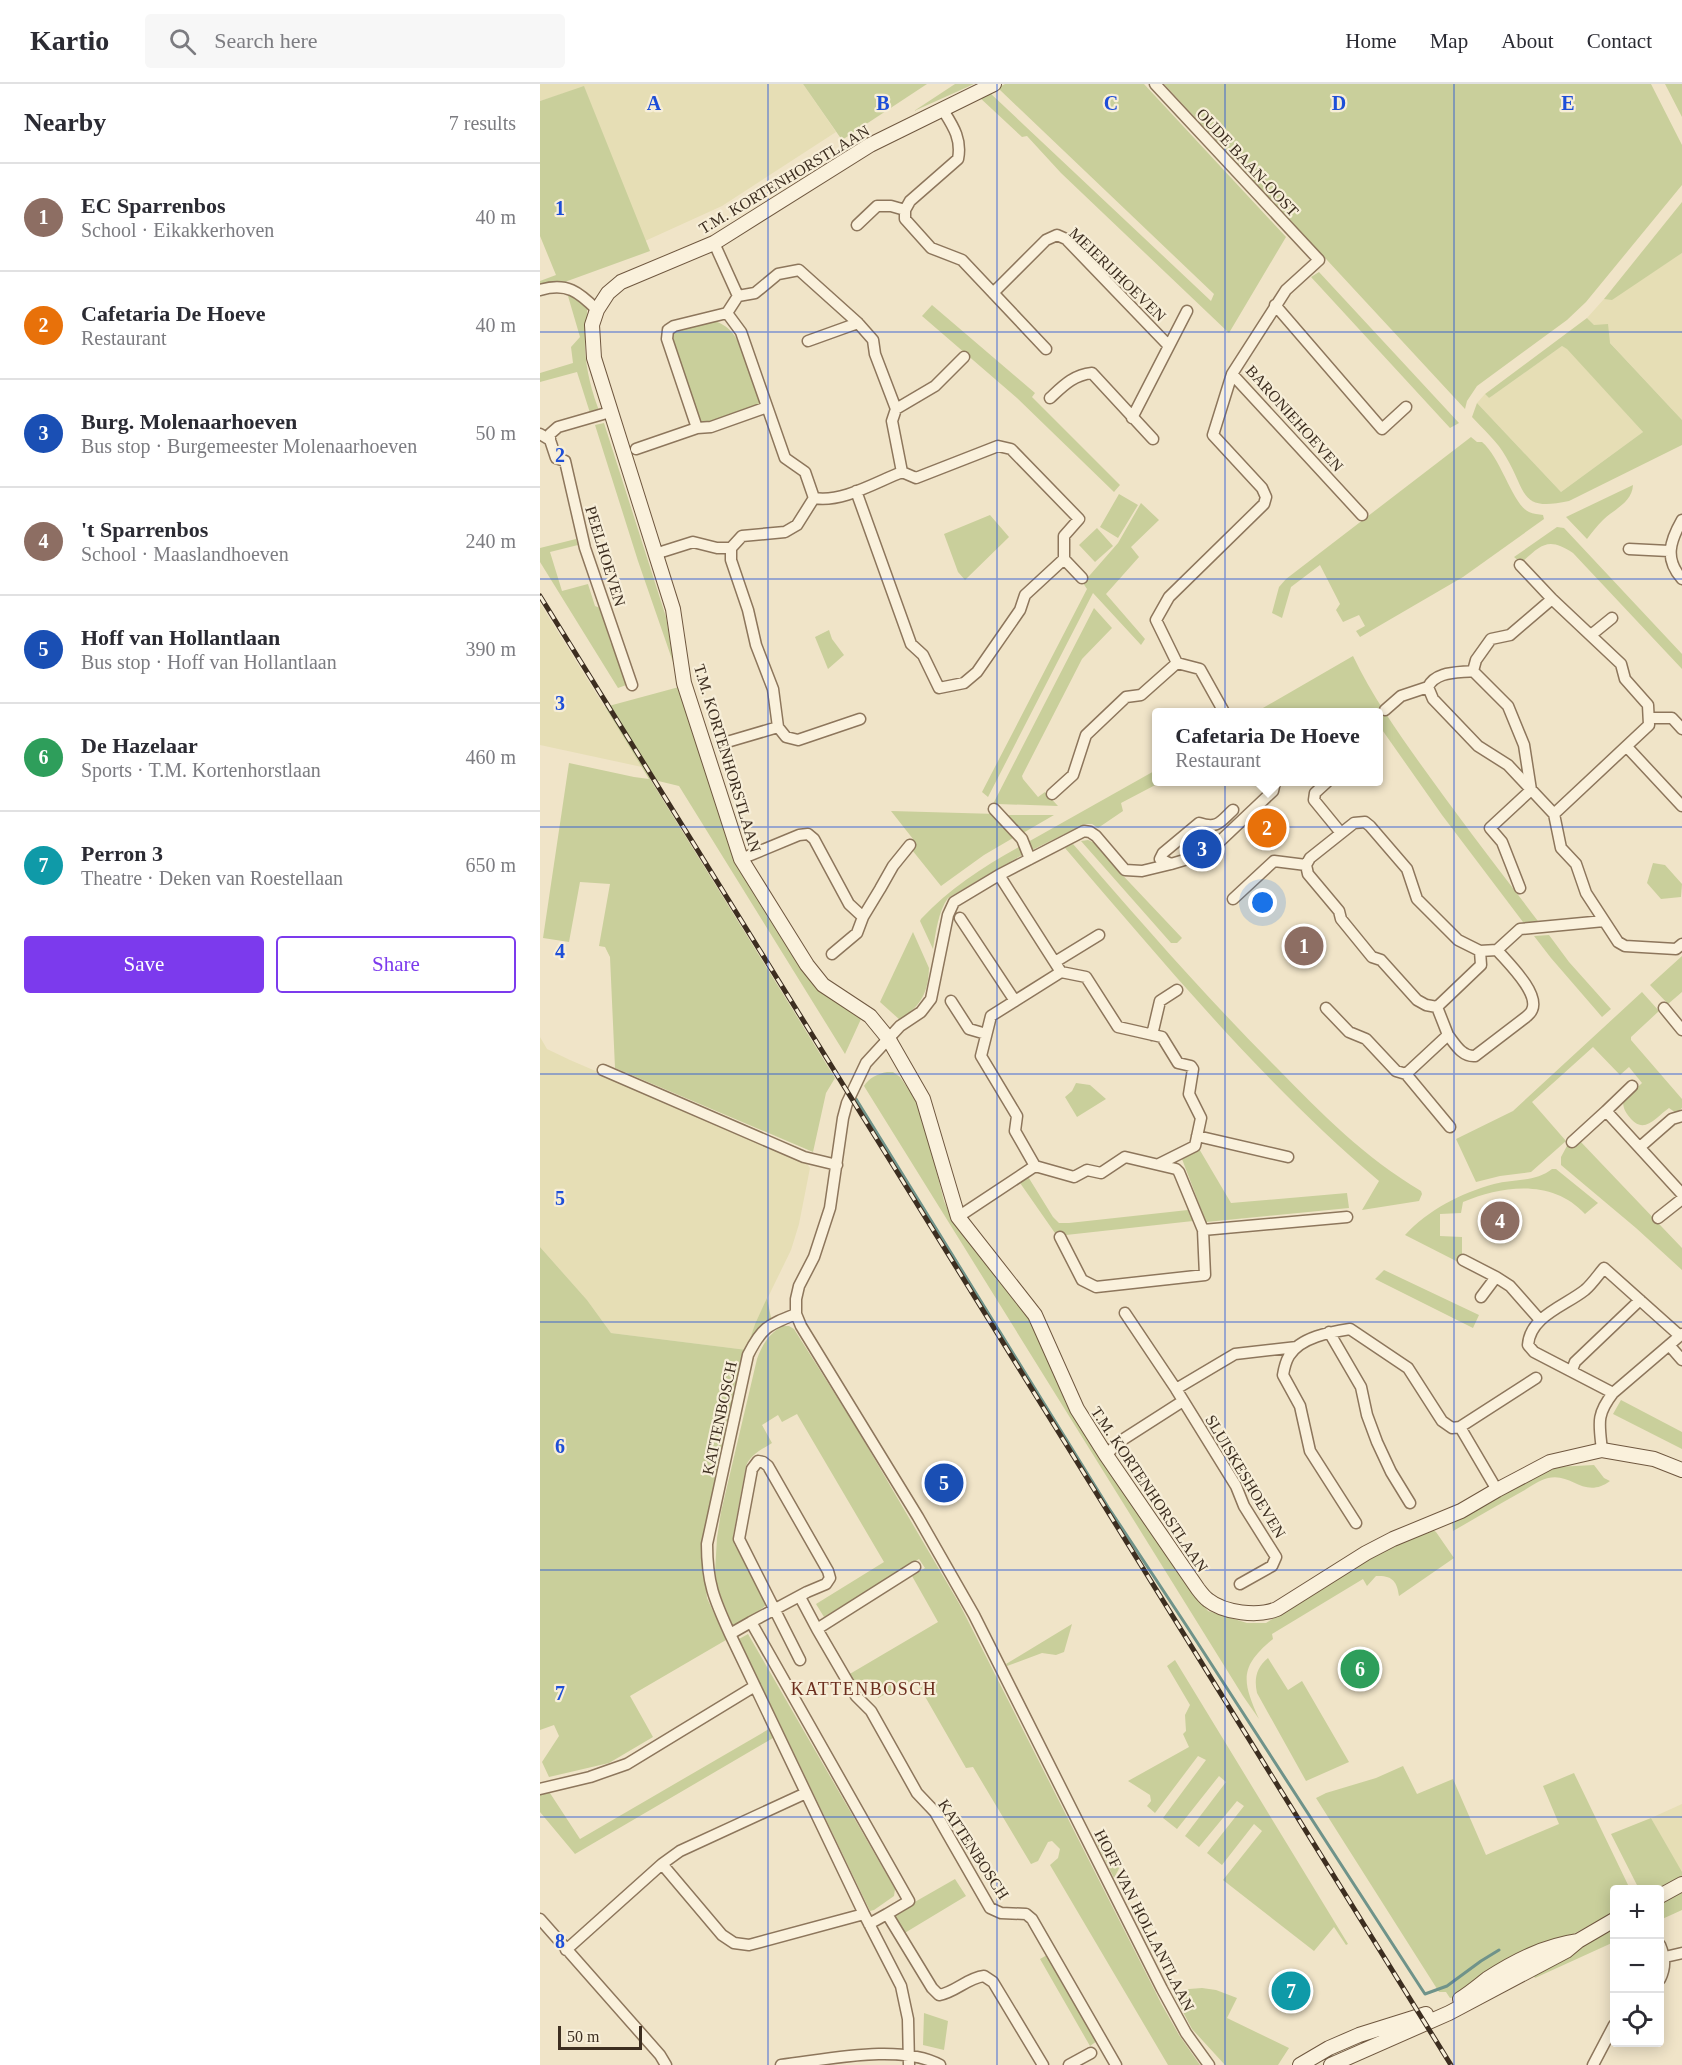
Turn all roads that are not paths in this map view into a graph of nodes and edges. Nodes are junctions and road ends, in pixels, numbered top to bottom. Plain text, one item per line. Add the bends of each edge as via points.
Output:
1 (994, 84) edge
2 (1155, 84) edge
3 (943, 110) junction
4 (905, 210) junction
5 (857, 225) dead end
6 (714, 243) junction
7 (1319, 260) joint
8 (540, 290) edge
9 (993, 293) junction
10 (738, 296) junction
11 (1275, 305) junction
12 (597, 310) junction
13 (1186, 311) dead end
14 (727, 312) junction
15 (858, 323) junction
16 (808, 341) dead end
17 (1168, 345) junction
18 (1046, 349) dead end
19 (964, 357) dead end
20 (1232, 374) junction
21 (1050, 398) dead end
22 (768, 407) junction
23 (1406, 407) dead end
24 (896, 409) junction
25 (610, 412) junction
26 (1132, 418) junction
27 (697, 428) junction
28 (545, 437) edge
29 (1153, 439) dead end
30 (636, 449) dead end
31 (902, 472) junction
32 (856, 491) junction
33 (814, 498) junction
34 (1362, 515) dead end
35 (1682, 520) edge
36 (730, 548) junction
37 (1629, 549) dead end
38 (1669, 551) junction
39 (655, 554) junction
40 (1064, 559) junction
41 (1520, 565) dead end
42 (1082, 578) dead end
43 (1682, 579) edge
44 (1552, 599) junction
45 (1612, 618) dead end
46 (1591, 635) junction
47 (1177, 663) junction
48 (1473, 671) junction
49 (632, 685) dead end
50 (1428, 687) junction
51 (1222, 708) edge
52 (1385, 710) dead end
53 (860, 718) dead end
54 (1649, 718) junction
55 (778, 727) junction
56 (1682, 729) edge
57 (727, 742) dead end
58 (1627, 747) junction
59 (1274, 786) edge
60 (1322, 786) edge
61 (1531, 790) junction
62 (1052, 794) dead end
63 (1682, 806) edge
64 (994, 809) dead end
65 (1233, 810) dead end
66 (1554, 814) junction
67 (1341, 833) junction
68 (910, 845) dead end
69 (741, 859) junction
70 (1029, 859) junction
71 (1171, 864) junction
72 (1306, 865) junction
73 (999, 875) junction
74 (1520, 888) dead end
75 (1233, 899) dead end
76 (863, 917) junction
77 (960, 918) dead end
78 (1604, 921) junction
79 (1099, 935) dead end
80 (1682, 944) edge
81 (1497, 950) junction
82 (1480, 951) junction
83 (832, 954) dead end
84 (1055, 962) junction
85 (1061, 972) junction
86 (1177, 990) dead end
87 (951, 1001) dead end
88 (1015, 1001) junction
89 (1437, 1007) junction
90 (1326, 1008) dead end
91 (1664, 1008) dead end
92 (1682, 1030) edge
93 (986, 1034) junction
94 (1152, 1035) junction
95 (1448, 1035) junction
96 (888, 1038) junction
97 (603, 1070) dead end
98 (1406, 1074) junction
99 (1632, 1086) dead end
100 (1606, 1111) junction
101 (1682, 1116) edge
102 (1450, 1127) dead end
103 (1197, 1136) junction
104 (1572, 1142) dead end
105 (1640, 1147) junction
106 (1288, 1157) dead end
107 (1159, 1164) junction
108 (837, 1165) junction
109 (1035, 1166) junction
110 (1682, 1196) edge
111 (958, 1217) junction
112 (1347, 1217) dead end
113 (1659, 1218) dead end
114 (1203, 1230) junction
115 (1060, 1237) dead end
116 (1463, 1260) dead end
117 (1496, 1277) junction
118 (1481, 1298) dead end
119 (1640, 1300) junction
120 (1125, 1313) dead end
121 (796, 1314) junction
122 (1540, 1320) junction
123 (1329, 1332) junction
124 (1681, 1335) edge
125 (1669, 1345) junction
126 (1298, 1347) junction
127 (1682, 1360) edge
128 (1572, 1370) junction
129 (1536, 1378) dead end
130 (1176, 1389) junction
131 (1612, 1393) junction
132 (1183, 1401) junction
133 (1460, 1427) junction
134 (1602, 1450) junction
135 (1106, 1455) junction
136 (1682, 1470) edge
137 (1497, 1490) junction
138 (1410, 1503) dead end
139 (1356, 1523) dead end
140 (915, 1567) dead end
141 (1240, 1584) dead end
142 (800, 1597) junction
143 (774, 1609) junction
144 (751, 1622) junction
145 (817, 1629) junction
146 (730, 1634) junction
147 (800, 1660) dead end
148 (755, 1686) junction
149 (540, 1789) edge
150 (806, 1793) junction
151 (662, 1864) junction
152 (1682, 1884) edge
153 (1664, 1893) edge
154 (887, 1914) junction
155 (540, 1919) edge
156 (866, 1919) junction
157 (1610, 1922) edge
158 (1578, 1941) junction
159 (566, 1950) junction
160 (1682, 1953) edge
161 (1665, 1957) joint
162 (1664, 1971) edge
163 (1610, 2033) edge
164 (1091, 2053) dead end
165 (909, 2060) edge
166 (1308, 2063) edge
167 (666, 2065) edge
168 (781, 2065) edge
169 (940, 2065) edge
170 (1042, 2065) edge
171 (1069, 2065) edge
172 (1116, 2065) edge
173 (1209, 2065) edge
174 (1331, 2065) edge
175 (1593, 2065) edge

1 - 3 street, T.M. KORTENHORSTLAAN
2 - 7 street, OUDE BAAN-OOST
3 - 4 street via 957,133 958,159 910,201
3 - 6 street, T.M. KORTENHORSTLAAN via 870,145
4 - 5 street via 877,206
4 - 9 street via 905,219 931,248 962,260
6 - 10 street
6 - 12 street, T.M. KORTENHORSTLAAN via 621,282
7 - 11 street, BARONIEHOEVEN
8 - 12 street via 571,289
9 - 17 street, MEIERIJHOEVEN via 1046,240 1057,235 1066,239
9 - 18 street
10 - 14 street
10 - 15 street via 756,293 778,274 799,270
11 - 20 street, BARONIEHOEVEN
11 - 23 street via 1382,429
12 - 25 street, T.M. KORTENHORSTLAAN via 592,325 594,358
13 - 17 street, MEIERIJHOEVEN
14 - 22 street via 741,332
14 - 27 street via 668,330 667,339
15 - 16 street
15 - 24 street via 873,340
17 - 26 street, MEIERIJHOEVEN
19 - 24 street via 935,386
20 - 34 street, BARONIEHOEVEN
20 - 47 street via 1213,435 1266,497 1264,504 1169,597 1156,620
21 - 26 street via 1071,379 1092,373
22 - 27 street via 711,427
22 - 33 street via 785,458 805,472
24 - 31 street via 892,421
25 - 28 street, PEELHOEVEN via 558,427
25 - 39 street, T.M. KORTENHORSTLAAN
26 - 29 street
27 - 30 street
28 - 49 street, PEELHOEVEN via 556,458 565,461 585,548
31 - 32 street
31 - 40 street via 916,478 998,446 1011,449 1079,519 1064,536
32 - 33 street via 826,500
32 - 40 street via 911,644 923,655 939,688 964,682 977,672 1020,610 1025,595
33 - 36 street via 797,525 785,531 742,536
35 - 38 street
36 - 39 street via 693,542
36 - 55 street via 756,645 773,689
37 - 38 street
38 - 43 street
39 - 69 street, T.M. KORTENHORSTLAAN via 673,609 684,683
40 - 42 street
41 - 44 street
44 - 46 street
44 - 48 street via 1510,635 1491,639
45 - 46 street
46 - 54 street via 1621,664 1624,679 1648,705
47 - 51 street via 1200,669
47 - 62 street via 1141,695 1126,697 1086,735 1073,775
48 - 50 street via 1440,675
48 - 61 street via 1508,706 1524,745
50 - 52 street via 1401,696
50 - 61 street via 1433,699 1478,746 1508,765
53 - 55 street via 798,740 786,737
54 - 56 street via 1672,718
54 - 58 street via 1649,725
55 - 57 street
58 - 63 street
58 - 66 street
59 - 71 street via 1217,844
60 - 67 street via 1314,800
61 - 66 street
61 - 74 street via 1490,828 1502,842
64 - 70 street via 1022,839
65 - 71 street via 1218,825 1199,823 1163,852 1160,859
66 - 78 street via 1560,848 1576,864 1586,893
67 - 72 street
67 - 82 street via 1354,823 1365,822 1370,826 1407,869 1417,899 1458,940
68 - 76 street
69 - 76 street via 808,834 814,838 849,904
69 - 96 street, T.M. KORTENHORSTLAAN via 823,985 870,1016
70 - 71 street via 1084,831 1096,836 1125,870 1142,871
70 - 73 street
72 - 75 street via 1274,861
72 - 89 street via 1308,874 1372,957 1381,960 1417,1000
73 - 84 street
73 - 96 street via 954,902 931,999
76 - 83 street via 857,933
77 - 88 street
78 - 80 street via 1624,946 1676,950
78 - 81 street via 1520,929
79 - 84 street
81 - 82 street
81 - 95 street via 1531,991 1532,1010 1475,1056 1462,1053
82 - 89 street via 1481,964
84 - 85 street
85 - 88 street
85 - 94 street via 1086,977 1118,1027
86 - 94 street via 1160,1001
87 - 93 street via 969,1029
88 - 93 street via 991,1016
89 - 95 street
90 - 98 street via 1349,1032 1366,1039 1396,1071
91 - 92 street
93 - 109 street via 981,1056 1017,1116 1015,1131
94 - 103 street via 1162,1037 1178,1063 1193,1070 1189,1094 1201,1118
95 - 98 street
96 - 108 street via 866,1063 848,1104
96 - 111 street, T.M. KORTENHORSTLAAN via 923,1099
97 - 108 street via 804,1156
98 - 102 street
99 - 100 street
100 - 104 street
100 - 105 street
101 - 105 street via 1672,1119
103 - 106 street
103 - 107 street via 1195,1146
105 - 110 street
107 - 109 street via 1125,1157 1101,1173 1087,1170 1074,1177
107 - 114 street via 1179,1172
108 - 121 street via 830,1208 799,1287
109 - 111 street
110 - 113 street
111 - 135 street, T.M. KORTENHORSTLAAN via 1035,1314 1077,1409
112 - 114 street
114 - 115 street via 1205,1275 1096,1287 1082,1280
116 - 117 street
117 - 118 street
117 - 122 street via 1510,1286
119 - 122 street via 1604,1268 1587,1288
119 - 124 street
119 - 128 street via 1575,1362
120 - 130 street, SLUISKESHOEVEN
121 - 146 street, KATTENBOSCH via 764,1329 748,1354 707,1544 713,1597
121 - 173 street, HOFF VAN HOLLANTLAAN via 974,1615 1162,1989 1185,2033
122 - 128 street via 1534,1325 1528,1345 1534,1352
123 - 126 street
123 - 133 street via 1350,1329 1408,1368 1442,1421 1452,1428
123 - 138 street via 1361,1387 1377,1442
124 - 125 street
125 - 127 street
125 - 131 street
126 - 130 street via 1235,1354
126 - 139 street via 1289,1356 1282,1375 1300,1406 1310,1451
128 - 131 street
129 - 133 street
130 - 132 street, SLUISKESHOEVEN
131 - 134 street via 1599,1418
132 - 135 street via 1119,1442
132 - 141 street, SLUISKESHOEVEN via 1276,1557 1272,1566
133 - 137 street
134 - 136 street, T.M. KORTENHORSTLAAN via 1654,1459
134 - 137 street, T.M. KORTENHORSTLAAN via 1550,1462
135 - 137 street, T.M. KORTENHORSTLAAN via 1209,1601 1230,1610 1266,1614 1366,1553 1461,1511
140 - 145 street
142 - 143 street
142 - 143 street via 826,1584 830,1578 828,1571 768,1466 758,1461 752,1469 739,1539
142 - 145 street, KATTENBOSCH
143 - 144 street
143 - 147 street
144 - 146 street
144 - 154 street via 909,1901
145 - 172 street, KATTENBOSCH via 856,1695 871,1711 917,1793 935,1812 990,1908 995,1912 1026,1914 1032,1919
146 - 148 street, KATTENBOSCH
148 - 149 street via 627,1764
148 - 150 street, KATTENBOSCH
150 - 151 street via 680,1851
150 - 156 street, KATTENBOSCH
151 - 156 street via 722,1935 734,1943 749,1945
151 - 159 street
152 - 153 street
154 - 156 street
154 - 170 street via 939,1995 975,1977 984,1976 993,1982
155 - 159 street
156 - 165 street, KATTENBOSCH via 901,1986 908,2019
157 - 158 street
158 - 166 street via 1537,1951 1449,2004 1359,2035
158 - 174 street via 1449,2013
159 - 167 street
160 - 161 street
161 - 162 street
163 - 175 street
164 - 171 street
165 - 168 street via 886,2053
165 - 169 street

